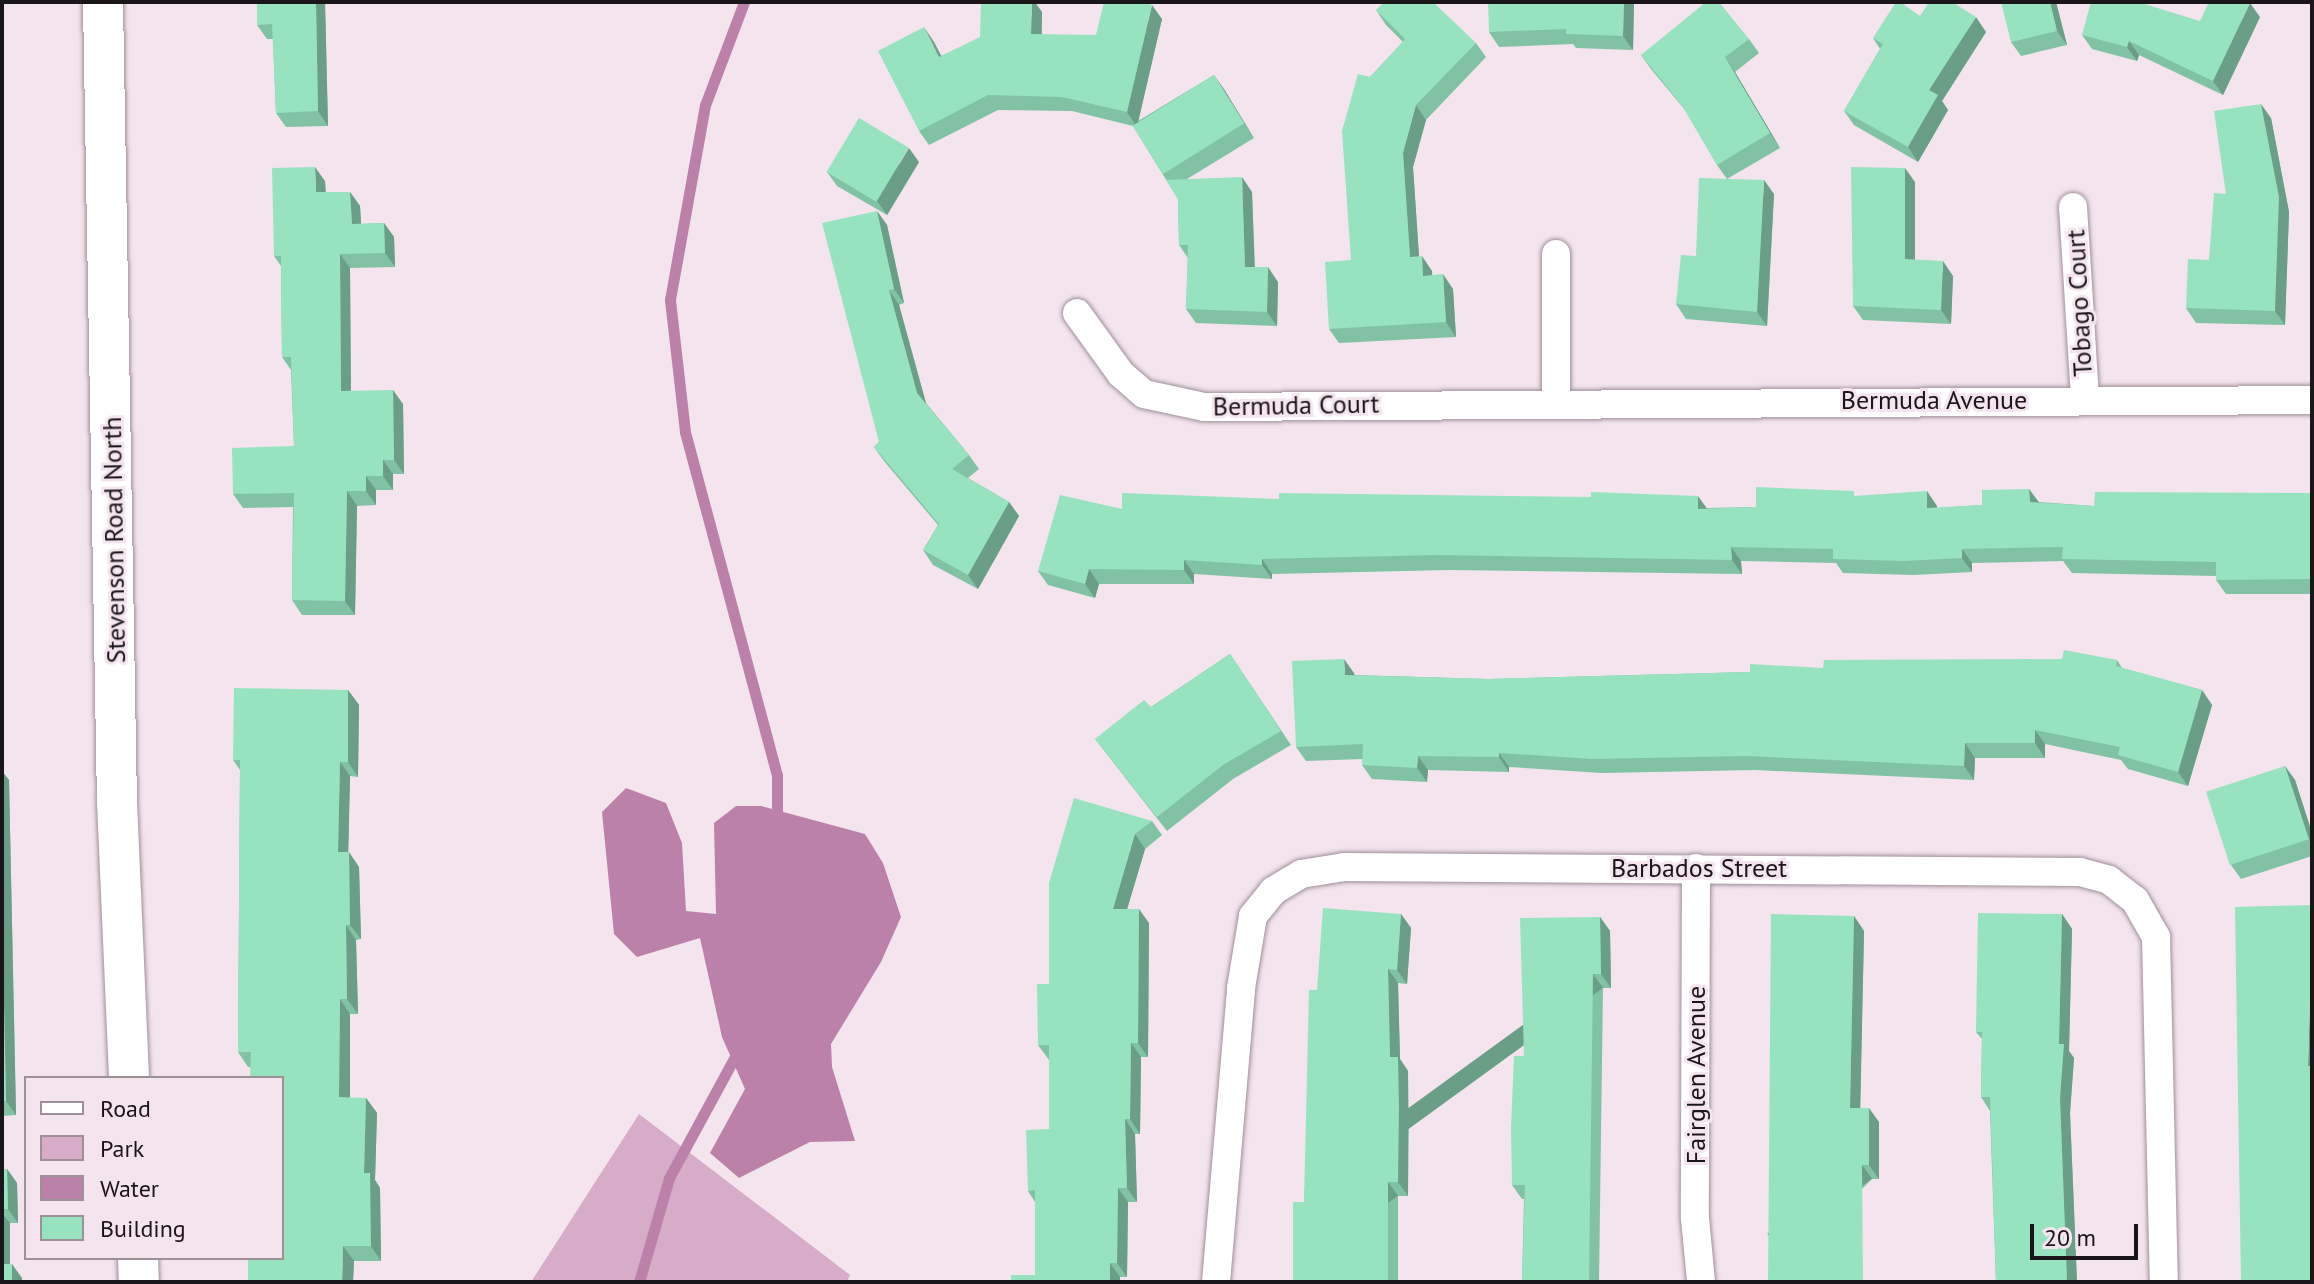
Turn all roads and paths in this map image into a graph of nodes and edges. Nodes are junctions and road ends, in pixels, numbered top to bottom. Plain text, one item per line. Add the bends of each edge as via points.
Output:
1 (103, 2) edge
2 (2073, 207) dead end
3 (1556, 254) dead end
4 (1077, 313) dead end
5 (2085, 399) junction
6 (2312, 400) edge
7 (1556, 402) junction
8 (1696, 868) junction
9 (129, 1076) edge
10 (138, 1260) edge
11 (139, 1282) edge
12 (1216, 1282) edge
13 (1701, 1282) edge
14 (2164, 1282) edge

1 - 9 street, Stevenson Road North via 117,802
2 - 5 street, Tobago Court
3 - 7 street
4 - 7 street, Bermuda Court via 1121,374 1144,394 1173,404
5 - 6 street, Bermuda Avenue
5 - 7 street, Bermuda Avenue
8 - 12 street, Barbados Street via 1344,867 1301,874 1273,891 1253,916 1241,988
8 - 13 street, Fairglen Avenue via 1695,1218
8 - 14 street, Barbados Street via 2080,872 2109,880 2135,900 2156,937
10 - 11 street

